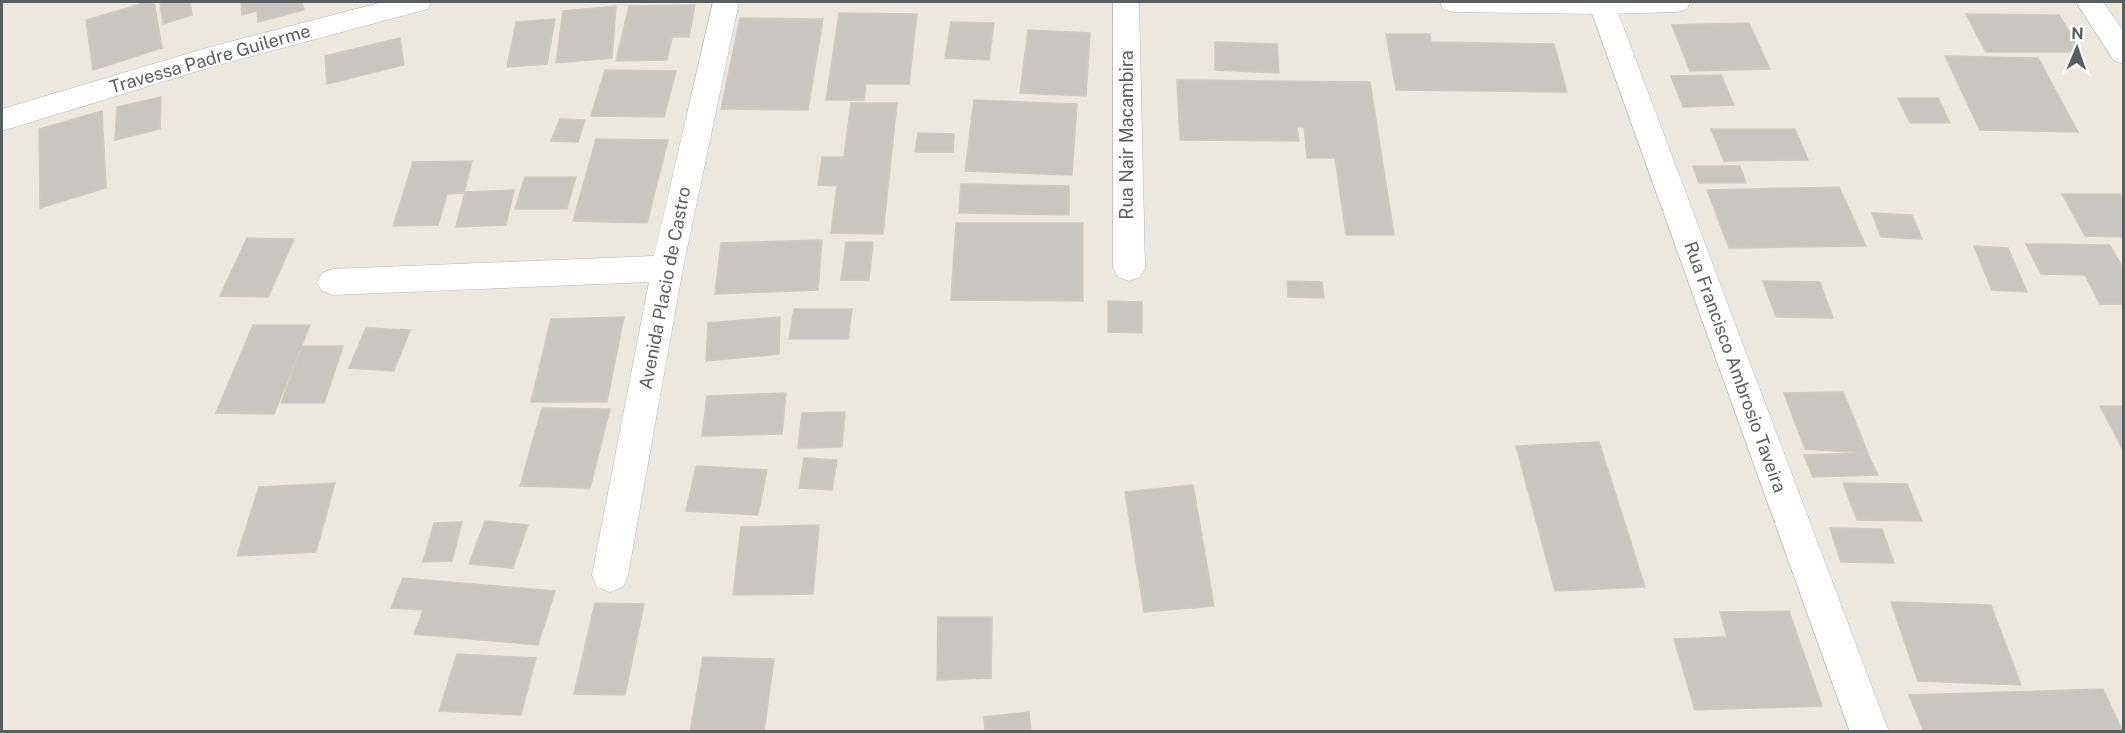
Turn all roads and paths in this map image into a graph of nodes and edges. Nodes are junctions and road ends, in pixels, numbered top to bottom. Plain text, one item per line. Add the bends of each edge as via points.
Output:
1 (418, 2) edge
2 (726, 2) edge
3 (1126, 2) edge
4 (1453, 2) edge
5 (1677, 2) edge
6 (2089, 2) edge
7 (1602, 3) edge
8 (2124, 54) edge
9 (2, 120) edge
10 (668, 268) junction
11 (1129, 268) dead end
12 (333, 282) dead end
13 (610, 575) dead end
14 (1870, 732) edge

1 - 9 street, Travessa Padre Guilerme via 210,57
2 - 10 street, Avenida Placio de Castro
3 - 11 street, Rua Nair Macambira
4 - 7 street
5 - 7 street
6 - 8 street
7 - 14 street, Rua Francisco Ambrosio Taveira
10 - 12 street
10 - 13 street, Avenida Placio de Castro

